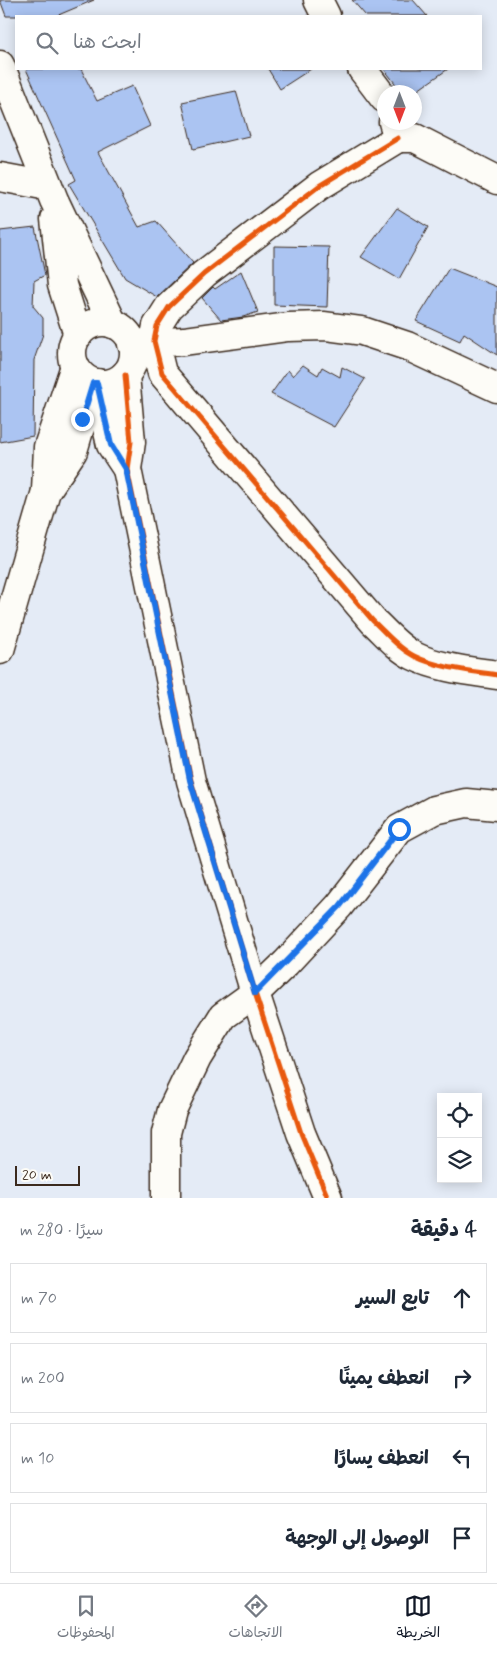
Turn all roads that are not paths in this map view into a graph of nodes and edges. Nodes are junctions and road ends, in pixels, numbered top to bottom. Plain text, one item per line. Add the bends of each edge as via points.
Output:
1 (318, 0) edge
2 (326, 15) edge
3 (0, 65) edge
4 (363, 70) edge
5 (377, 89) edge
6 (396, 130) edge
7 (0, 177) edge
8 (497, 180) edge
9 (51, 193) junction
10 (112, 324) junction
11 (78, 335) junction
12 (143, 342) junction
13 (125, 375) junction
14 (88, 377) junction
15 (497, 388) edge
16 (126, 469) junction
17 (0, 648) edge
18 (497, 675) edge
19 (497, 806) edge
20 (255, 993) junction
21 (166, 1198) edge
22 (328, 1198) edge

1 - 2 street
3 - 9 street
4 - 5 street
6 - 8 street
6 - 12 street via 204,274 169,307
7 - 9 street
9 - 10 street
9 - 11 street via 62,285
10 - 11 street via 93,324
10 - 12 street
11 - 14 street via 72,353
12 - 13 street
12 - 15 street via 184,341 288,327 325,326 362,331 407,346
12 - 18 street via 162,373 366,614 397,645 433,663
13 - 14 street via 112,383
13 - 16 street via 130,442
14 - 16 street via 111,445
14 - 17 street via 73,451 46,491
16 - 20 street via 190,780
19 - 20 street via 466,803 434,810 399,829 340,906
20 - 21 street via 223,1016 197,1058 172,1110 166,1133
20 - 22 street via 301,1133

